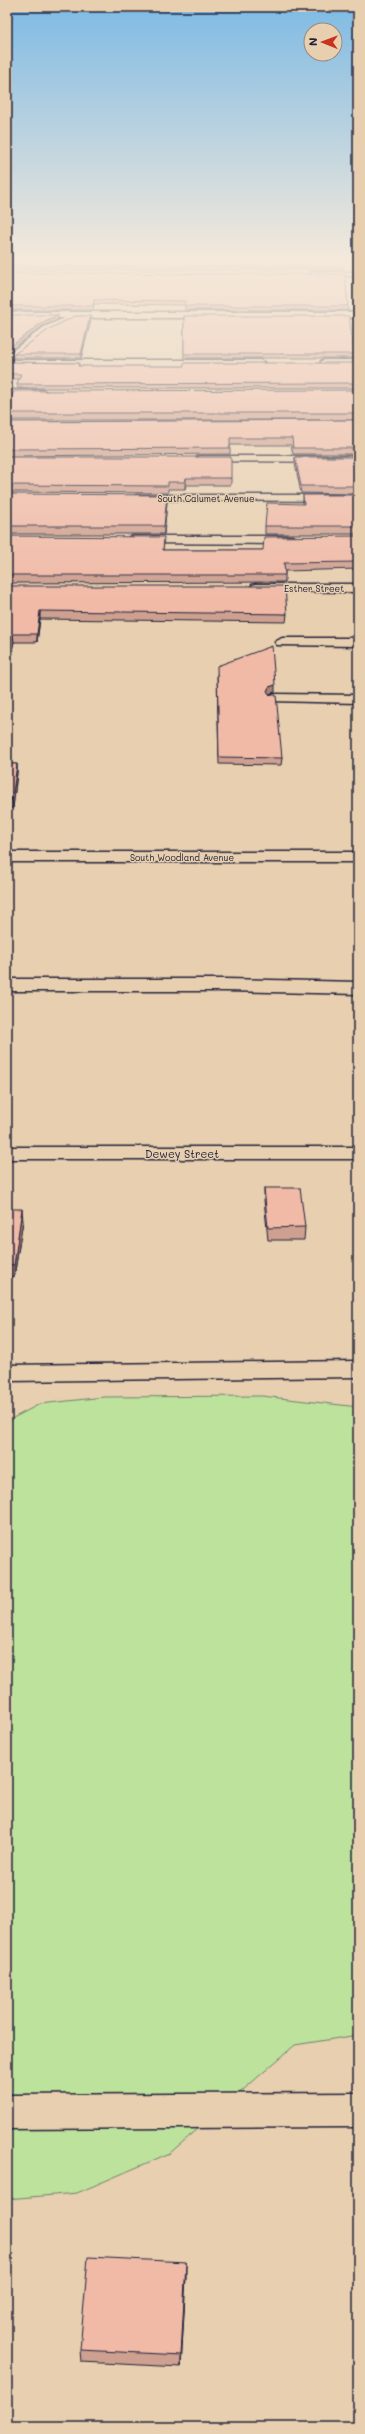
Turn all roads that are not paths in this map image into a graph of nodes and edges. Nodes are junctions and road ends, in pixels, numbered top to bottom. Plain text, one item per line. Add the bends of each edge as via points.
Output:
1 (7, 393) edge
2 (54, 393) edge
3 (190, 459) edge
4 (358, 459) edge
5 (127, 498) edge
6 (358, 498) edge
7 (119, 540) edge
8 (302, 540) edge
9 (246, 588) edge
10 (358, 588) edge
11 (282, 642) dead end
12 (358, 642) edge
13 (275, 698) edge
14 (358, 699) edge
15 (7, 857) edge
16 (358, 858) edge
17 (7, 985) edge
18 (358, 988) edge
19 (7, 1153) edge
20 (358, 1153) edge
21 (358, 1369) edge
22 (7, 1373) edge
23 (358, 2110) edge
24 (7, 2112) edge

1 - 2 street
3 - 4 street
5 - 6 street, South Calumet Avenue
7 - 8 street
9 - 10 street, Esther Street
11 - 12 street
13 - 14 street
15 - 16 street, South Woodland Avenue
17 - 18 street
19 - 20 street, Dewey Street
21 - 22 street
23 - 24 street

